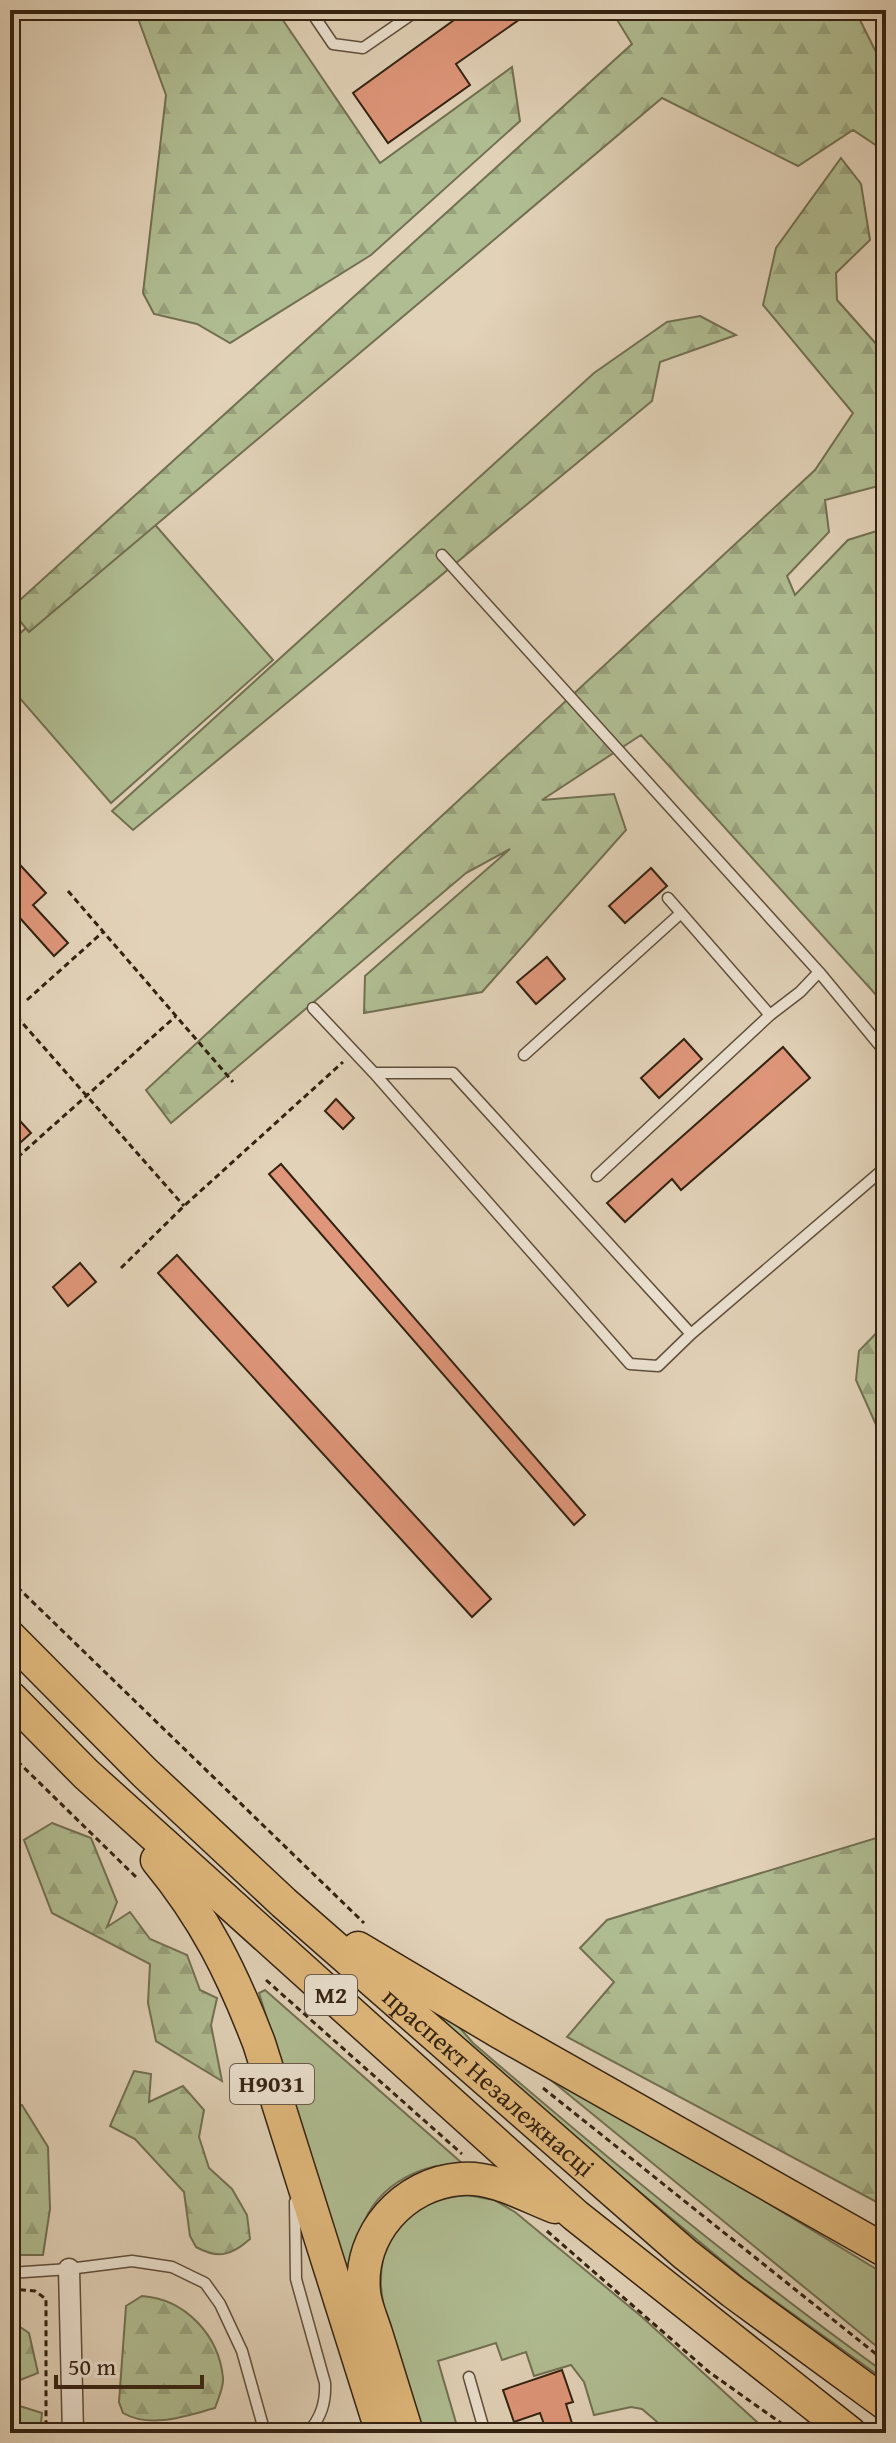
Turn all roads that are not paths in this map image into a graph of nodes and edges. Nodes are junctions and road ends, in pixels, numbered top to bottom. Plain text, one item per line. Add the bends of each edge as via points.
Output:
1 (310, 10) edge
2 (418, 10) edge
3 (442, 555) dead end
4 (668, 898) dead end
5 (681, 913) junction
6 (819, 972) junction
7 (313, 1008) dead end
8 (770, 1015) junction
9 (886, 1053) edge
10 (524, 1055) dead end
11 (374, 1073) junction
12 (886, 1167) edge
13 (597, 1176) dead end
14 (691, 1334) junction
15 (10, 1637) edge
16 (10, 1697) edge
17 (86, 1774) junction
18 (284, 1903) junction
19 (286, 2129) junction
20 (561, 2223) junction
21 (886, 2251) edge
22 (69, 2269) junction
23 (10, 2273) edge
24 (469, 2377) dead end
25 (886, 2404) edge
26 (73, 2433) edge
27 (265, 2433) edge
28 (308, 2433) edge
29 (382, 2433) edge
30 (407, 2433) edge
31 (485, 2433) edge
32 (597, 2433) edge
33 (631, 2433) edge
34 (850, 2433) edge

1 - 2 lane via 333,44 363,48
3 - 6 lane
4 - 5 lane
5 - 8 lane
5 - 10 lane
6 - 8 lane
6 - 9 lane
7 - 11 lane
8 - 13 lane
11 - 14 lane via 453,1073
11 - 14 lane via 630,1364 658,1366
12 - 14 lane
15 - 18 highway, праспект Незалежнасці / М2
16 - 17 highway, праспект Незалежнасці / М2
17 - 19 highway, Н9031 via 185,1893 225,1960
17 - 20 highway, праспект Незалежнасці / М2
18 - 21 highway
18 - 25 highway, праспект Незалежнасці / М2 via 685,2254
19 - 28 lane via 295,2190 296,2279 325,2383 322,2412
19 - 29 highway, Н9031
20 - 30 highway via 474,2170 400,2203 384,2219 365,2260 364,2292
20 - 34 highway, праспект Незалежнасці / М2
22 - 23 lane
22 - 26 street
22 - 27 lane via 132,2261 172,2267 205,2283 242,2351
24 - 31 lane
32 - 33 lane

